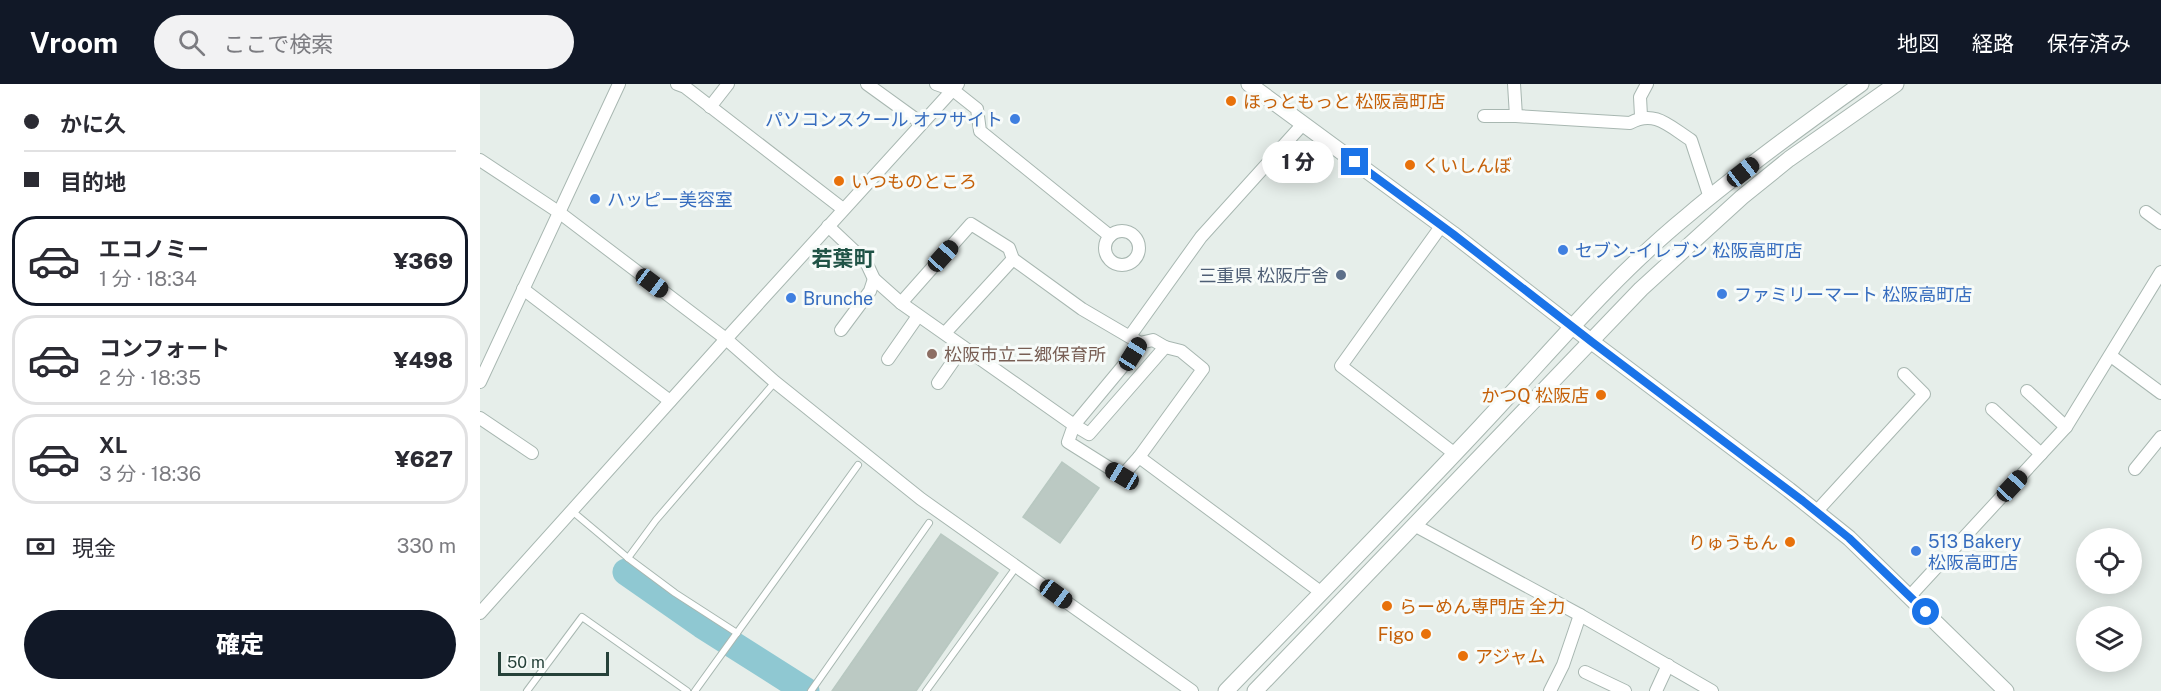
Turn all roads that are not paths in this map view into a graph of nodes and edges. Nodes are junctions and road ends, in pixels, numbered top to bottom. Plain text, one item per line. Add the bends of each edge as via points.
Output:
1 (619, 84) edge
2 (677, 84) edge
3 (728, 84) edge
4 (867, 84) edge
5 (936, 84) edge
6 (1249, 84) edge
7 (1514, 84) edge
8 (1647, 84) edge
9 (1861, 84) edge
10 (1896, 84) edge
11 (956, 87) edge
12 (1845, 89) edge
13 (710, 107) junction
14 (1484, 116) dead end
15 (1516, 116) junction
16 (1641, 116) junction
17 (921, 123) junction
18 (1303, 123) junction
19 (480, 160) edge
20 (1710, 198) junction
21 (843, 209) junction
22 (2146, 212) dead end
23 (560, 213) junction
24 (2161, 223) edge
25 (1442, 225) junction
26 (828, 226) junction
27 (1110, 236) dead end
28 (1013, 259) junction
29 (2161, 272) edge
30 (873, 279) junction
31 (523, 289) junction
32 (901, 303) junction
33 (918, 316) junction
34 (1573, 327) junction
35 (841, 330) dead end
36 (945, 333) junction
37 (726, 339) junction
38 (1135, 340) junction
39 (1592, 342) junction
40 (963, 346) junction
41 (1165, 347) junction
42 (2111, 356) junction
43 (888, 359) dead end
44 (1904, 374) dead end
45 (480, 382) edge
46 (775, 382) junction
47 (938, 383) dead end
48 (2027, 391) dead end
49 (2161, 393) edge
50 (670, 401) junction
51 (1992, 409) dead end
52 (480, 418) edge
53 (1074, 425) junction
54 (2066, 427) junction
55 (2161, 437) edge
56 (532, 453) dead end
57 (1455, 454) junction
58 (2041, 454) junction
59 (1139, 457) junction
60 (858, 465) dead end
61 (2135, 469) dead end
62 (571, 511) junction
63 (1816, 512) junction
64 (929, 523) dead end
65 (1414, 525) junction
66 (628, 558) junction
67 (1017, 566) junction
68 (1322, 593) junction
69 (1910, 596) junction
70 (480, 613) edge
71 (1580, 615) junction
72 (736, 634) junction
73 (1668, 665) junction
74 (1585, 672) dead end
75 (527, 691) edge
76 (687, 691) edge
77 (695, 691) edge
78 (811, 691) edge
79 (926, 691) edge
80 (1192, 691) edge
81 (1226, 691) edge
82 (1255, 691) edge
83 (1550, 691) edge
84 (1624, 691) edge
85 (1656, 691) edge
86 (1712, 691) edge
87 (2006, 691) edge

1 - 23 street
2 - 13 street
3 - 13 street
4 - 17 street
5 - 11 street
6 - 18 street
7 - 15 street
8 - 16 street via 1640,97
9 - 12 street
10 - 39 street via 1742,197 1641,289
11 - 17 street
11 - 27 street via 977,109 980,131
12 - 20 street
13 - 21 street
14 - 15 street
15 - 16 street via 1630,123
16 - 20 street via 1655,118 1691,140
17 - 21 street
18 - 25 street
18 - 38 street via 1201,237
19 - 23 street
20 - 34 street via 1592,304
21 - 26 street
22 - 24 street
23 - 31 street
23 - 37 street
25 - 34 street
25 - 57 street via 1341,366
26 - 30 street via 866,262
26 - 37 street
28 - 32 street via 1009,248 971,224
28 - 36 street
28 - 38 street via 1082,309
29 - 42 street
30 - 32 street
30 - 35 street via 870,291
31 - 45 street
31 - 50 street
32 - 33 street
33 - 36 street
33 - 43 street
34 - 39 street
34 - 57 street
36 - 40 street
37 - 46 street
37 - 50 street
38 - 41 street via 1153,340
38 - 53 street via 1133,354
39 - 63 street
39 - 65 street
40 - 47 street
40 - 53 street
41 - 53 street via 1089,434
41 - 59 street via 1181,351 1203,369
42 - 49 street
42 - 54 street
44 - 63 street via 1924,394
46 - 66 lane
46 - 67 street via 921,499
48 - 54 street
50 - 62 street
51 - 58 street
52 - 56 street
53 - 59 street via 1068,442 1122,476
54 - 58 street
55 - 61 street
57 - 68 street
58 - 69 street
59 - 68 street
60 - 72 lane
62 - 66 lane
62 - 70 street
63 - 69 street
64 - 78 lane
65 - 71 street
65 - 82 street
66 - 72 lane
67 - 79 lane
67 - 80 street
68 - 81 street
69 - 87 street
71 - 73 street
71 - 83 street
72 - 77 lane
73 - 85 street
73 - 86 street
74 - 84 street
75 - 76 lane via 582,617

